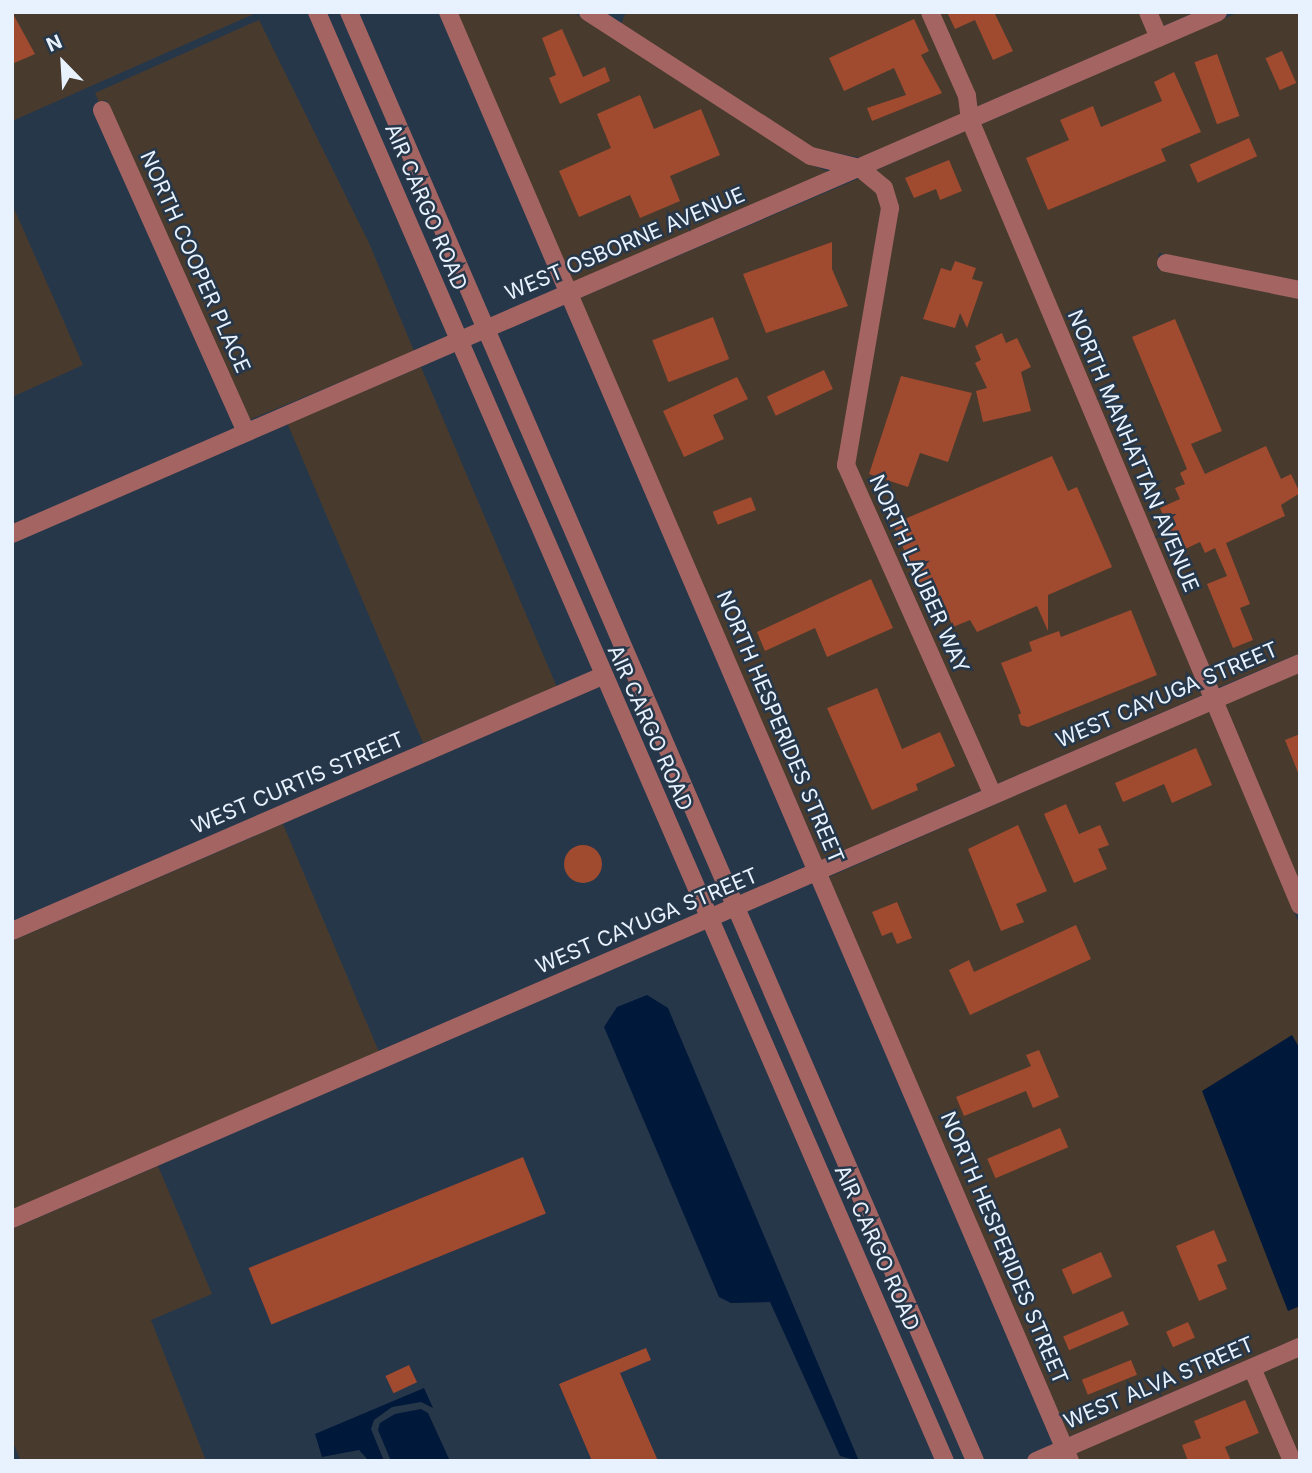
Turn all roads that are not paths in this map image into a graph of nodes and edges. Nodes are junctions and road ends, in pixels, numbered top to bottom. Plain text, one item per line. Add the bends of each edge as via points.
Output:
1 (317, 12) edge
2 (349, 12) edge
3 (448, 12) edge
4 (588, 12) edge
5 (930, 12) edge
6 (1148, 12) edge
7 (1218, 12) edge
8 (613, 19) edge
9 (1159, 38) junction
10 (102, 110) dead end
11 (970, 120) junction
12 (860, 168) junction
13 (1166, 263) dead end
14 (1300, 290) edge
15 (567, 294) junction
16 (487, 329) junction
17 (458, 341) junction
18 (246, 432) junction
19 (12, 534) edge
20 (1300, 663) edge
21 (602, 676) junction
22 (1213, 700) junction
23 (993, 795) junction
24 (818, 872) junction
25 (1300, 905) edge
26 (737, 907) junction
27 (708, 919) junction
28 (12, 932) edge
29 (12, 1219) edge
30 (1300, 1347) edge
31 (1252, 1368) junction
32 (1067, 1455) edge
33 (945, 1461) edge
34 (975, 1461) edge
35 (1036, 1461) edge
36 (1292, 1461) edge

1 - 17 street, AIR CARGO ROAD
2 - 16 street, AIR CARGO ROAD
3 - 15 street, NORTH HESPERIDES STREET
4 - 8 street
5 - 11 street, NORTH MANHATTAN AVENUE via 967,96
6 - 9 street
7 - 9 street, WEST OSBORNE AVENUE
8 - 12 street via 811,156
9 - 11 street, WEST OSBORNE AVENUE
10 - 18 street, NORTH COOPER PLACE
11 - 12 street, WEST OSBORNE AVENUE
11 - 22 street, NORTH MANHATTAN AVENUE
12 - 15 street, WEST OSBORNE AVENUE
12 - 23 street, NORTH LAUBER WAY via 884,188 890,208 846,465
13 - 14 street
15 - 16 street, WEST OSBORNE AVENUE
15 - 24 street, NORTH HESPERIDES STREET
16 - 17 street, WEST OSBORNE AVENUE
16 - 26 street, AIR CARGO ROAD
17 - 18 street, WEST OSBORNE AVENUE
17 - 21 street, AIR CARGO ROAD
18 - 19 street, WEST OSBORNE AVENUE
20 - 22 street, WEST CAYUGA STREET
21 - 27 street, AIR CARGO ROAD
21 - 28 street, WEST CURTIS STREET
22 - 23 street, WEST CAYUGA STREET
22 - 25 street, NORTH MANHATTAN AVENUE
23 - 24 street, WEST CAYUGA STREET
24 - 26 street, WEST CAYUGA STREET
24 - 32 street, NORTH HESPERIDES STREET
26 - 27 street, WEST CAYUGA STREET
26 - 34 street, AIR CARGO ROAD
27 - 29 street, WEST CAYUGA STREET
27 - 33 street, AIR CARGO ROAD
30 - 31 street, WEST ALVA STREET
31 - 32 street, WEST ALVA STREET
31 - 36 street
32 - 35 street, WEST ALVA STREET

